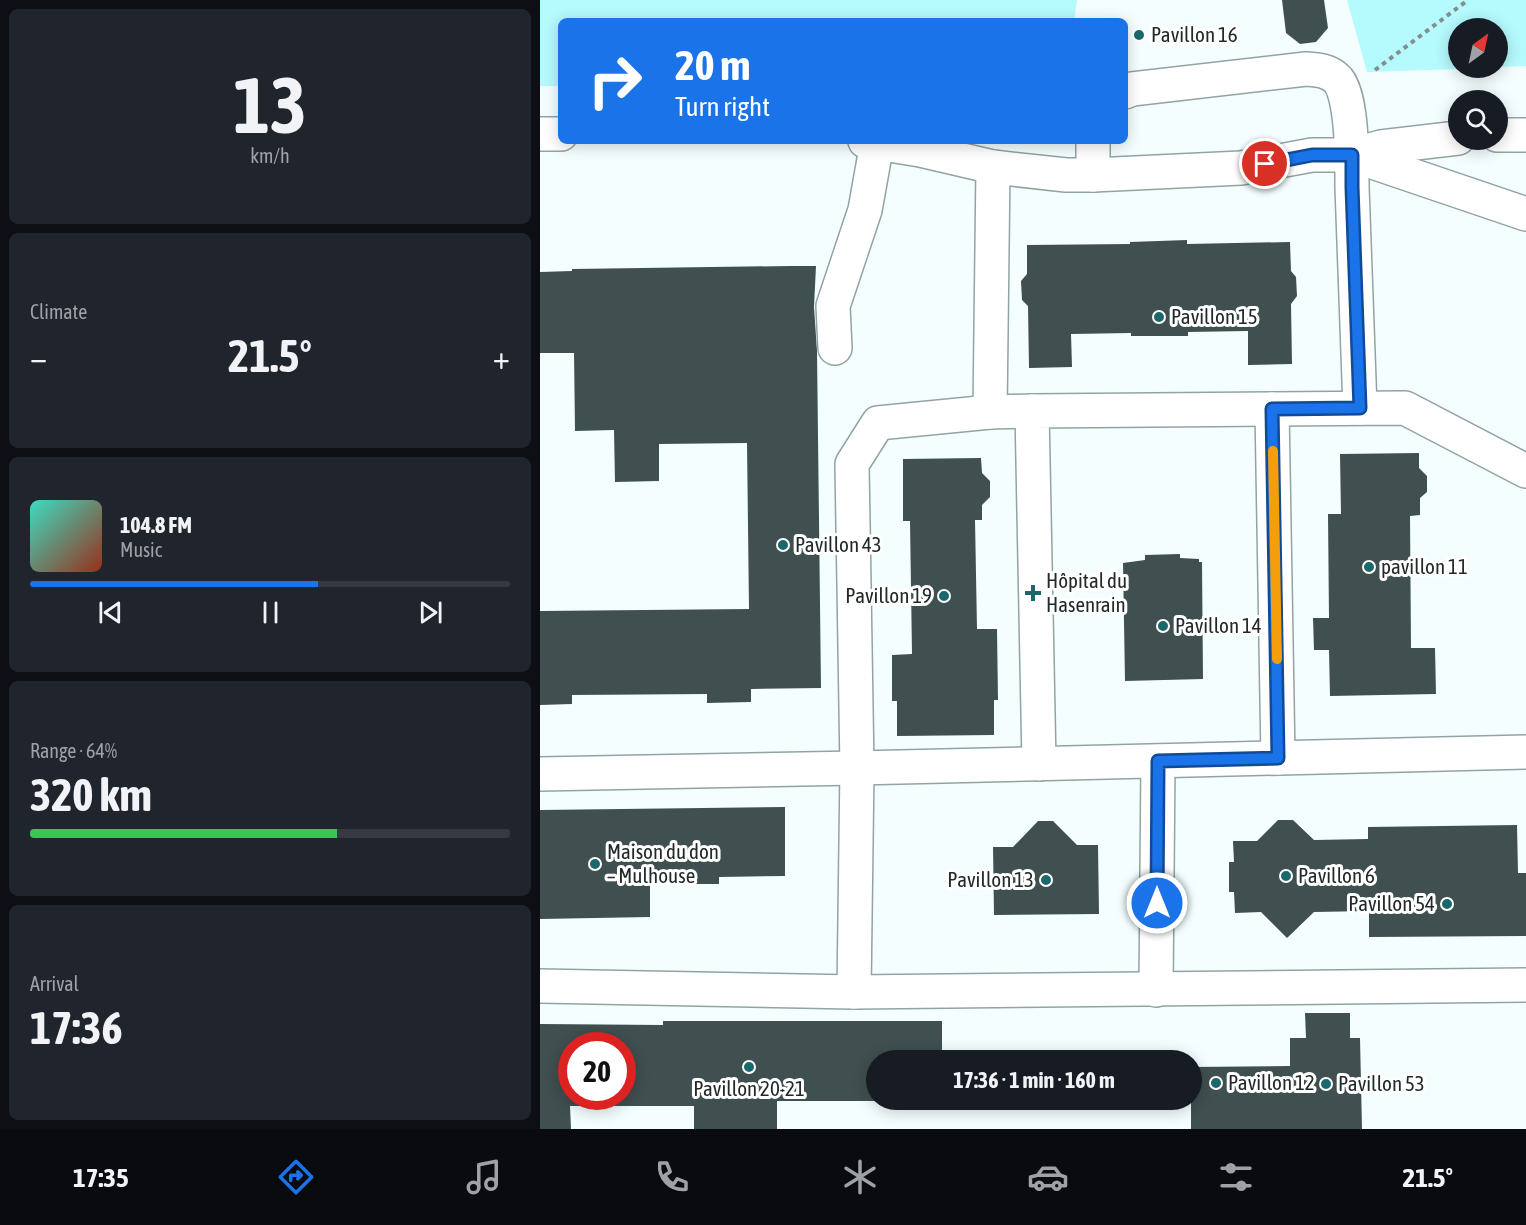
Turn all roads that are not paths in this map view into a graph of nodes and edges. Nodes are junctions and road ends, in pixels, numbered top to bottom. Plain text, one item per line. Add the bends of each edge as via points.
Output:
1 (1128, 91) edge
2 (540, 134) edge
3 (558, 134) edge
4 (1508, 135) edge
5 (1526, 135) edge
6 (1448, 139) edge
7 (871, 144) edge
8 (881, 144) edge
9 (1094, 144) edge
10 (1352, 155) junction
11 (993, 167) junction
12 (1093, 175) junction
13 (1526, 213) edge
14 (835, 348) dead end
15 (1360, 408) junction
16 (1272, 409) junction
17 (1032, 411) junction
18 (990, 412) junction
19 (1526, 471) edge
20 (1526, 752) edge
21 (1278, 758) junction
22 (1158, 761) junction
23 (1039, 764) junction
24 (857, 768) junction
25 (540, 774) edge
26 (1526, 985) edge
27 (540, 986) edge
28 (1156, 990) junction
29 (854, 993) junction

1 - 10 lane via 1322,70 1338,79 1346,92
2 - 3 lane
4 - 5 lane
6 - 10 lane via 1381,147
7 - 14 lane via 865,210 833,306
8 - 11 lane
9 - 12 lane
10 - 12 lane via 1312,155 1241,168
10 - 13 lane
10 - 15 lane
11 - 12 lane
11 - 18 lane
15 - 16 lane
15 - 19 lane via 1405,408
16 - 17 lane
16 - 21 lane
17 - 18 lane
17 - 23 lane
18 - 24 lane via 878,423 852,464
20 - 21 lane
21 - 22 lane
22 - 23 lane
22 - 28 lane
23 - 24 lane
24 - 25 lane
24 - 29 lane
26 - 28 lane
27 - 29 lane
28 - 29 lane

